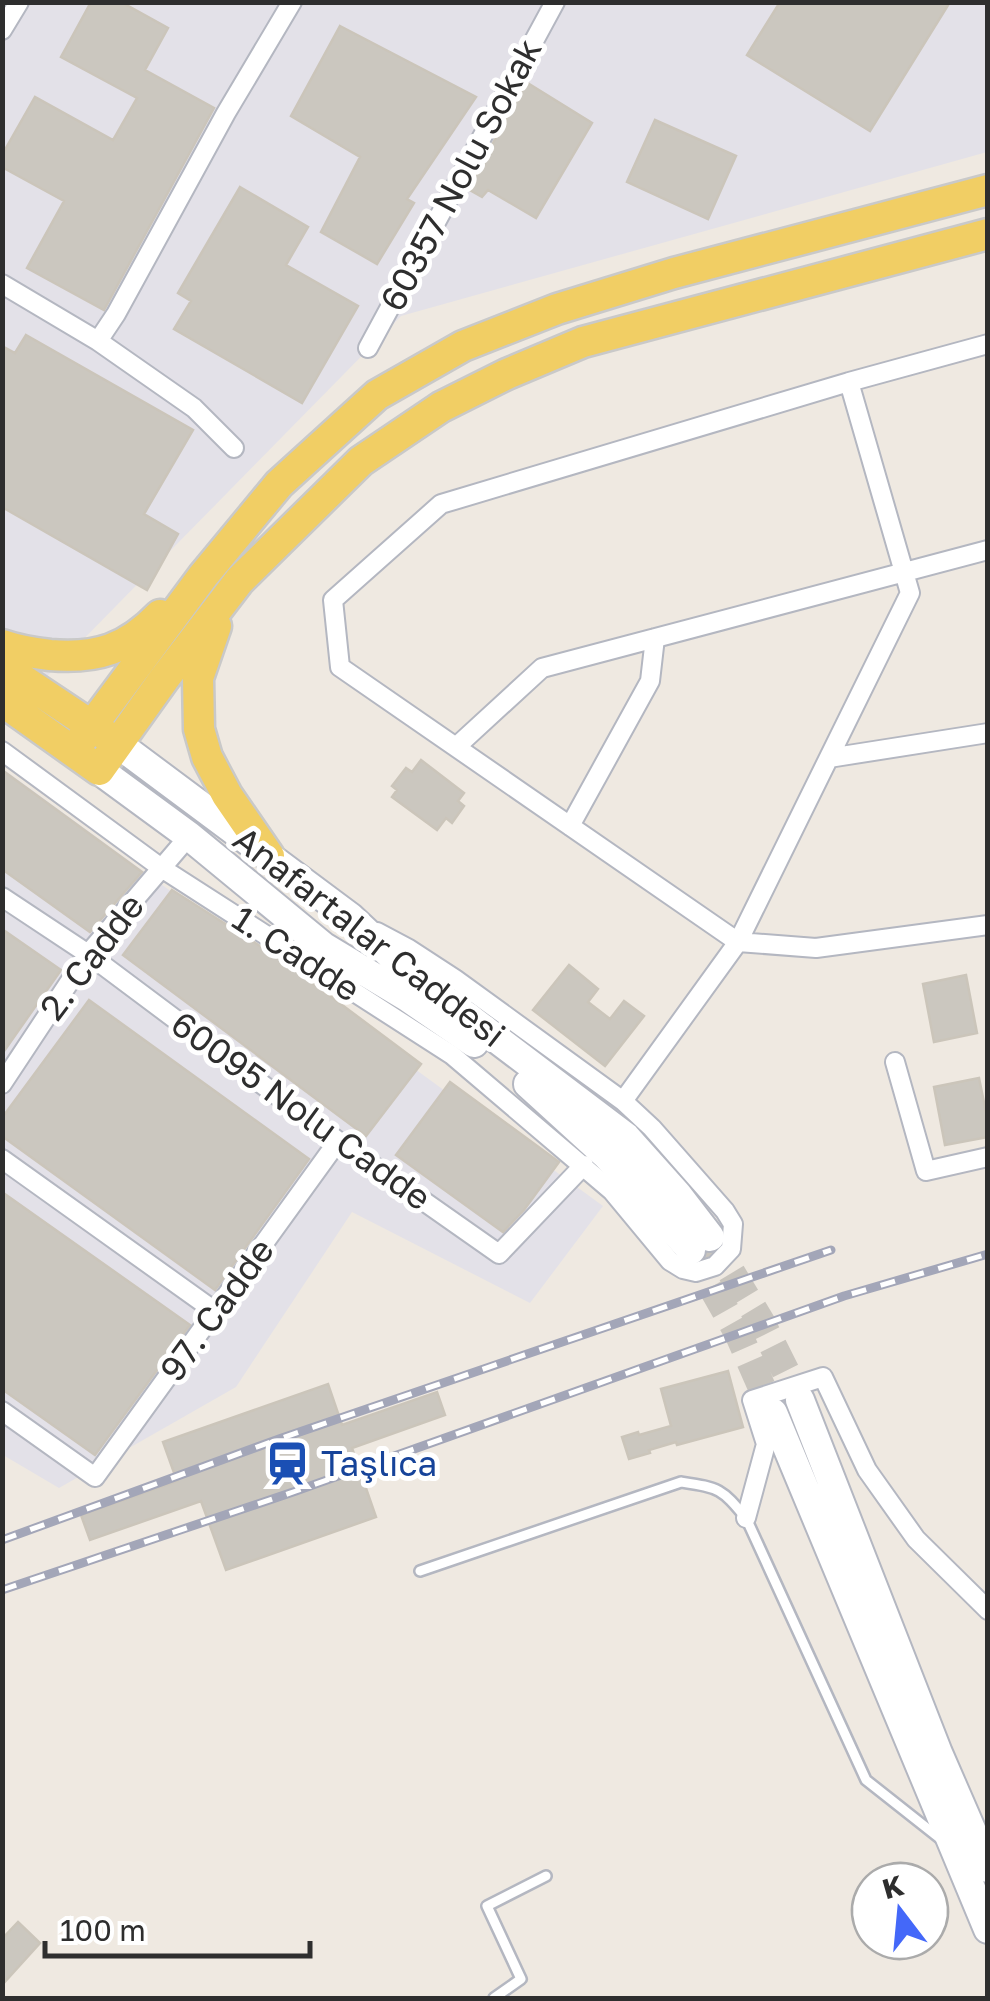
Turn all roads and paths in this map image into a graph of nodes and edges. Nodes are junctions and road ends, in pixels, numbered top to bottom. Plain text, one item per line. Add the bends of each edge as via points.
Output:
1 (19, 2) edge
2 (292, 2) edge
3 (555, 2) edge
4 (2, 30) edge
5 (988, 190) edge
6 (988, 234) edge
7 (2, 284) edge
8 (98, 341) junction
9 (988, 344) edge
10 (368, 348) dead end
11 (849, 382) junction
12 (234, 448) dead end
13 (988, 550) edge
14 (904, 573) junction
15 (203, 576) junction
16 (225, 599) junction
17 (655, 638) junction
18 (2, 644) edge
19 (2, 666) edge
20 (2, 702) edge
21 (92, 726) junction
22 (988, 734) edge
23 (118, 744) junction
24 (456, 747) junction
25 (74, 750) junction
26 (2, 751) edge
27 (829, 758) junction
28 (98, 770) junction
29 (570, 826) junction
30 (189, 836) junction
31 (269, 856) junction
32 (160, 867) junction
33 (2, 896) edge
34 (350, 917) junction
35 (988, 925) edge
36 (738, 942) junction
37 (88, 954) junction
38 (895, 1062) dead end
39 (2, 1084) edge
40 (623, 1101) junction
41 (338, 1142) junction
42 (988, 1157) edge
43 (2, 1159) edge
44 (584, 1165) junction
45 (216, 1312) junction
46 (800, 1400) tunnel mouth
47 (2, 1411) edge
48 (773, 1413) tunnel mouth
49 (746, 1518) junction
50 (420, 1570) dead end
51 (988, 1610) edge
52 (956, 1850) junction
53 (988, 1868) edge
54 (546, 1876) dead end
55 (988, 1929) edge
56 (494, 1998) edge

1 - 4 street
2 - 8 street
3 - 10 street, 60357 Nolu Sokak
5 - 15 main road via 674,273 464,346 377,395 279,484
6 - 16 main road via 583,342 506,374 441,407 361,461
7 - 8 street
8 - 12 street via 194,408
9 - 11 street
11 - 14 street
11 - 24 street via 441,504 333,600 340,667
13 - 14 street
14 - 17 street
14 - 27 street via 910,593
15 - 18 main road via 143,632 114,649 58,656
15 - 21 main road
16 - 23 main road
16 - 31 main road via 198,678 199,729 227,794
17 - 24 street via 542,668
17 - 29 street via 650,682
19 - 21 main road, Anafartalar Caddesi
20 - 25 main road, Anafartalar Caddesi
21 - 23 main road, Anafartalar Caddesi
21 - 25 main road
22 - 27 street
23 - 28 main road
23 - 31 main road, Anafartalar Caddesi
24 - 29 street
25 - 28 main road, Anafartalar Caddesi
26 - 32 street, 1. Cadde
27 - 36 street
28 - 30 main road, Anafartalar Caddesi
29 - 36 street
30 - 32 street, 2. Cadde
30 - 34 main road, Anafartalar Caddesi via 324,946 505,1064 700,1244 678,1194 626,1137 411,974
31 - 34 main road, Anafartalar Caddesi
32 - 37 street, 2. Cadde
32 - 44 street, 1. Cadde via 452,1055
33 - 37 street, 60095 Nolu Cadde
34 - 40 street via 440,969
35 - 36 street via 816,948
36 - 40 street
37 - 39 street, 2. Cadde
37 - 41 street, 60095 Nolu Cadde
38 - 42 street via 926,1171
40 - 44 street, 1. Cadde via 725,1211 731,1249 715,1266 683,1270
41 - 44 street, 60095 Nolu Cadde via 499,1254
41 - 45 street, 97. Cadde
43 - 45 street
45 - 47 street, 97. Cadde via 95,1477
46 - 53 main road
48 - 52 main road
49 - 50 lane via 725,1492 682,1482
49 - 51 street via 766,1444 752,1400 823,1377 876,1484 916,1539
49 - 52 lane via 866,1780
52 - 55 main road
54 - 56 lane via 488,1906 520,1979

